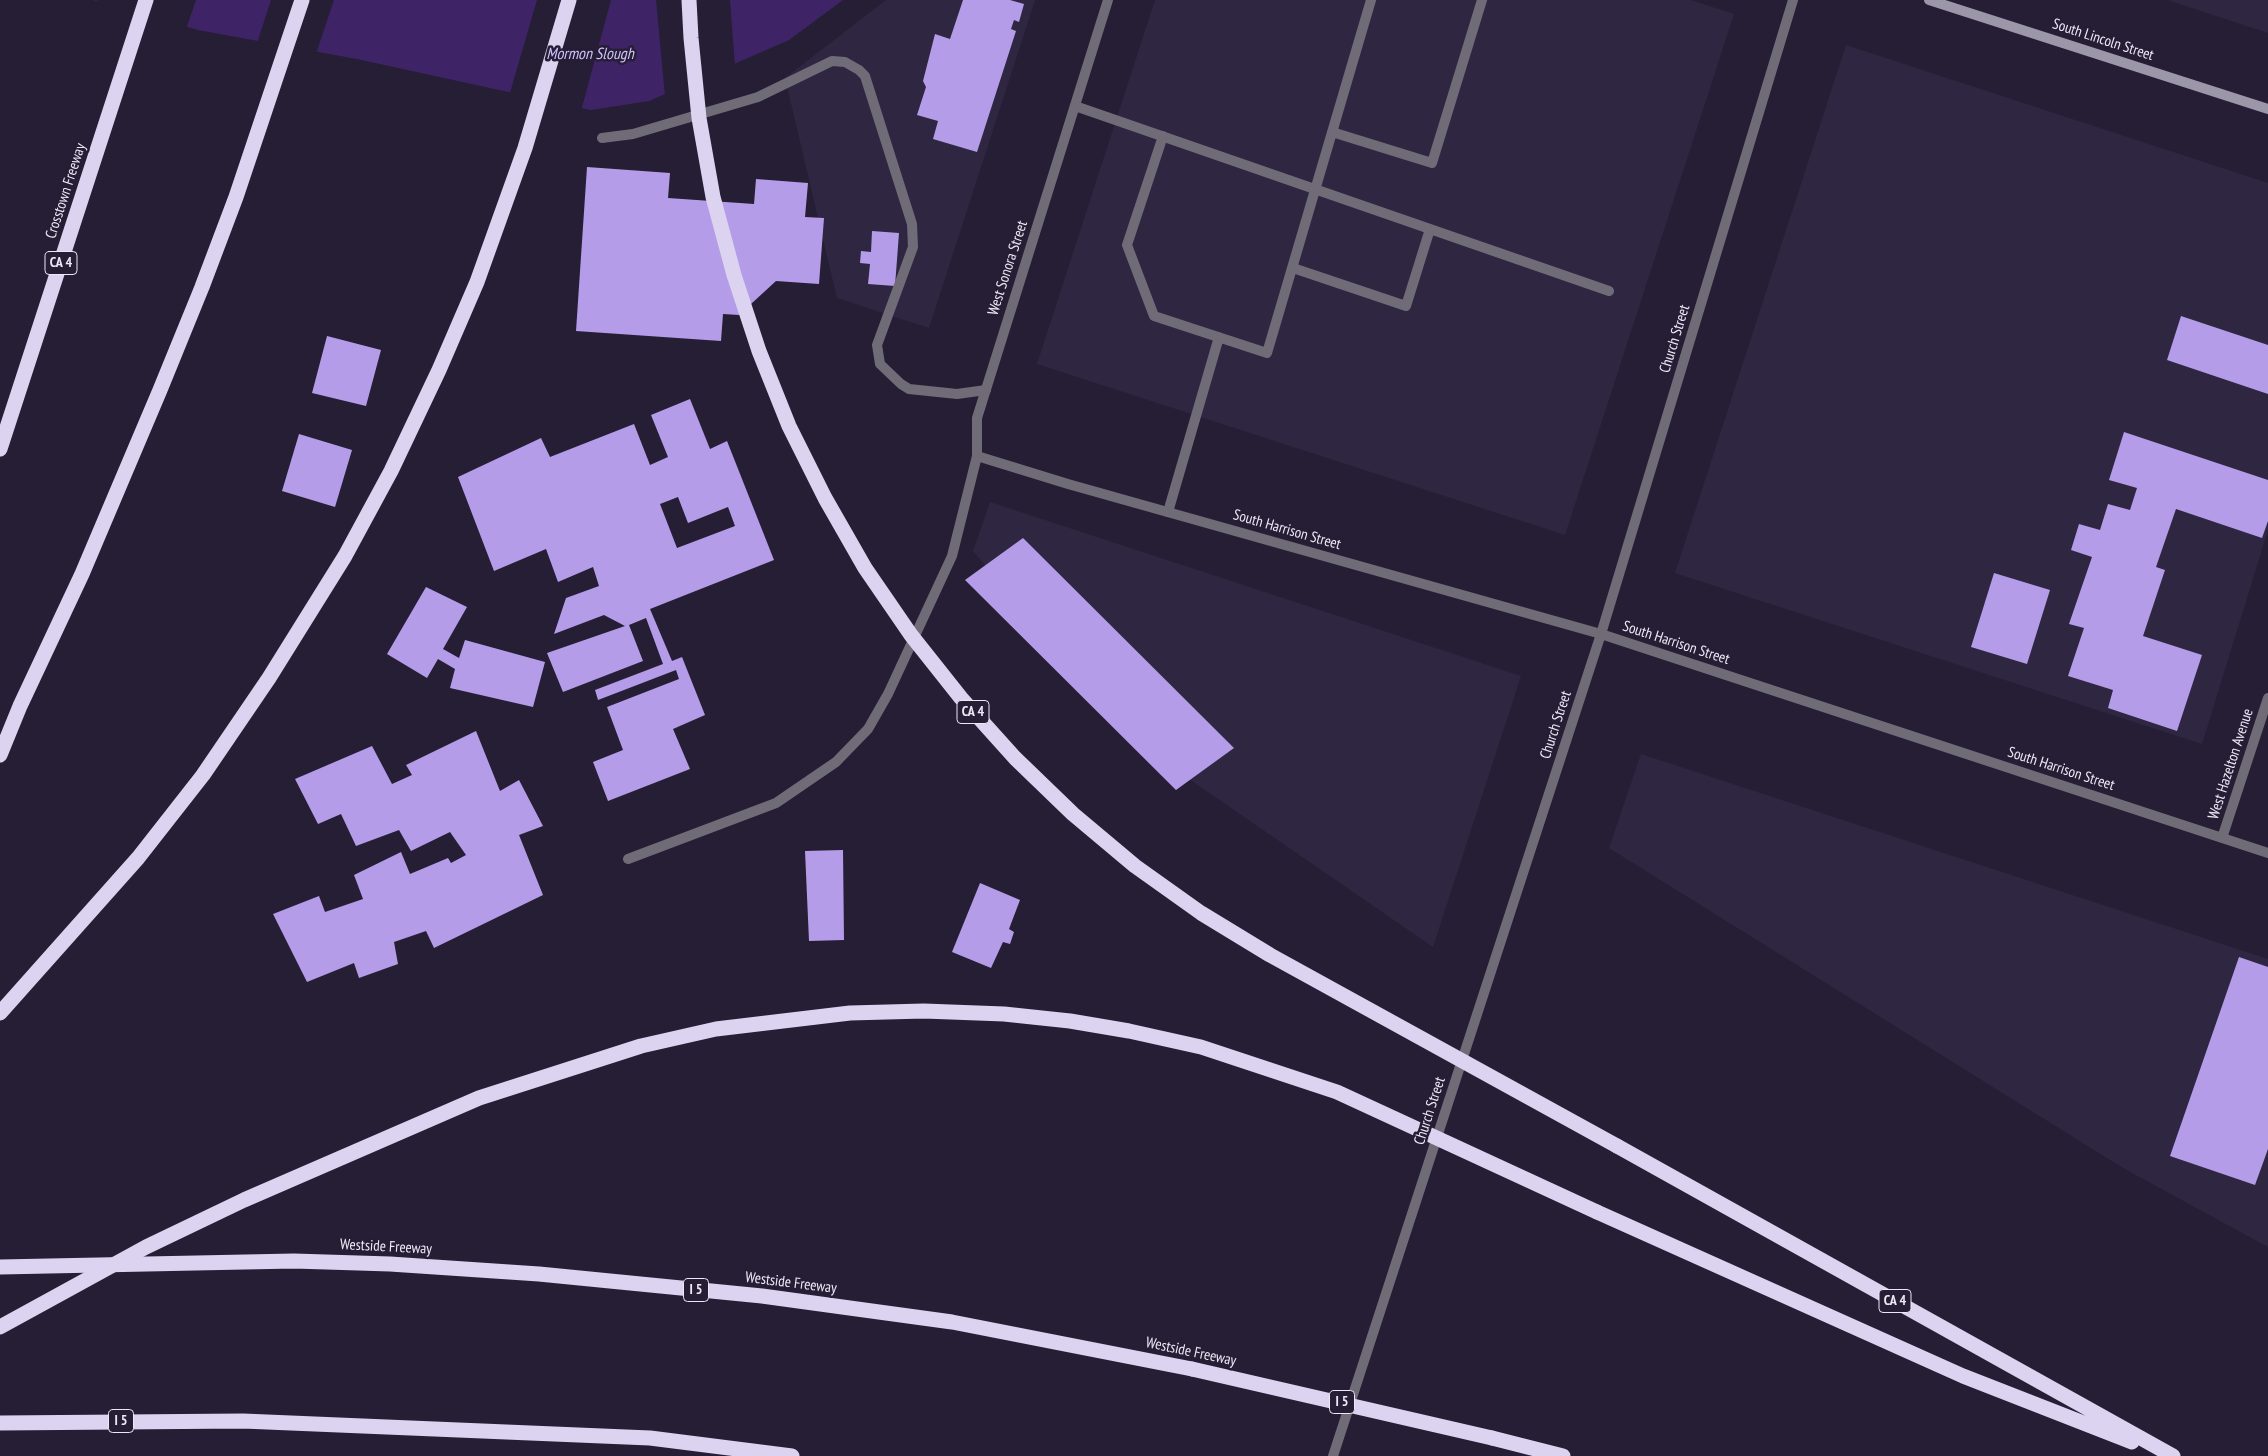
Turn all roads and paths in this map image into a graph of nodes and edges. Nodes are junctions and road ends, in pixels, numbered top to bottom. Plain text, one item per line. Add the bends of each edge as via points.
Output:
1 (146, 0) edge
2 (302, 0) edge
3 (569, 0) edge
4 (689, 0) edge
5 (1108, 0) edge
6 (1371, 0) edge
7 (1482, 0) edge
8 (1793, 0) edge
9 (1929, 0) edge
10 (1075, 106) junction
11 (2268, 109) edge
12 (1332, 132) junction
13 (1163, 136) junction
14 (602, 138) dead end
15 (1315, 189) junction
16 (1430, 229) junction
17 (1293, 268) junction
18 (1609, 291) dead end
19 (1219, 337) junction
20 (986, 390) junction
21 (0, 449) edge
22 (977, 456) junction
23 (1168, 512) junction
24 (1601, 634) junction
25 (2268, 698) edge
26 (0, 755) edge
27 (2222, 838) junction
28 (2268, 853) edge
29 (628, 859) dead end
30 (0, 1013) edge
31 (0, 1267) edge
32 (0, 1327) edge
33 (0, 1423) edge
34 (792, 1456) edge
35 (1334, 1456) edge
36 (1563, 1456) edge
37 (2168, 1456) edge
38 (2173, 1456) edge

1 - 21 highway, Crosstown Freeway / CA 4
2 - 26 highway via 236,197 160,390
3 - 30 highway via 526,148 477,282 439,370 345,556 270,678 203,775 138,858
4 - 38 highway, CA 4, bridge via 699,118 713,197 759,351 789,426 865,568 911,635 1015,758 1073,814 1135,866 1201,913 1270,955
5 - 10 street, West Sonora Street
6 - 12 street
7 - 12 street via 1432,163
8 - 24 street, Church Street
9 - 11 street, South Lincoln Street
10 - 13 street
10 - 20 street, West Sonora Street
12 - 15 street
13 - 15 street
13 - 19 street via 1127,245 1154,316
14 - 20 street via 633,134 758,97 832,61 845,62 859,70 865,76 912,224 913,247 877,345 880,364 909,389 957,394
15 - 16 street
15 - 17 street
16 - 17 street via 1406,306
16 - 18 street
17 - 19 street via 1267,353
19 - 23 street
20 - 22 street, West Sonora Street via 977,418
22 - 23 street, South Harrison Street
22 - 29 street, West Sonora Street via 952,556 868,730 836,762 776,803
23 - 24 street, South Harrison Street
24 - 27 street, South Harrison Street
24 - 35 street, Church Street
25 - 27 street, West Hazelton Avenue
27 - 28 street, South Harrison Street
31 - 36 highway, Westside Freeway / I 5, bridge via 294,1260 539,1274 762,1296 952,1322 1192,1369
32 - 37 highway, bridge via 146,1247 244,1200 479,1098 641,1046 716,1029 850,1013 1004,1014 1129,1030 1201,1047 1336,1092 1963,1376
33 - 34 highway, I 5 via 243,1421 650,1438

